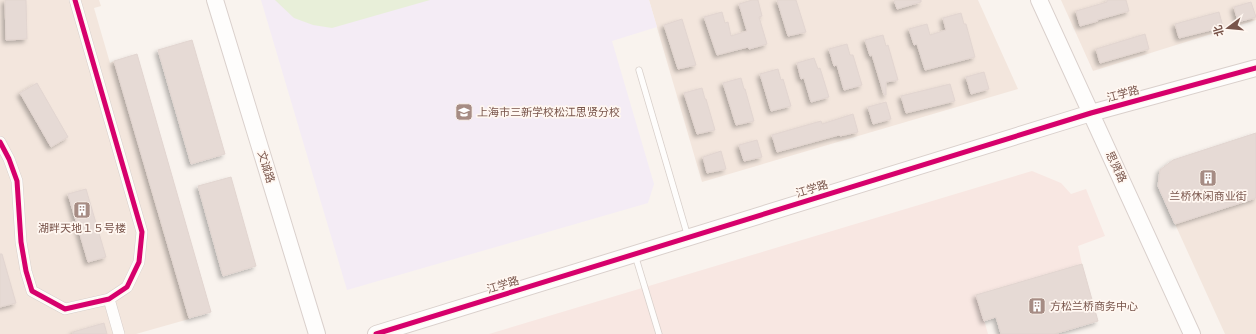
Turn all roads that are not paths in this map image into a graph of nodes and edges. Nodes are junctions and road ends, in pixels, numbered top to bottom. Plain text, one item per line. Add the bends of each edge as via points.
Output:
1 (75, 0) edge
2 (215, 0) edge
3 (1039, 0) edge
4 (1256, 68) edge
5 (639, 70) dead end
6 (1091, 113) junction
7 (0, 142) edge
8 (688, 238) junction
9 (635, 254) junction
10 (109, 299) junction
11 (119, 334) edge
12 (316, 334) edge
13 (376, 334) edge
14 (659, 334) edge
15 (1192, 334) edge

1 - 10 street via 142,232 139,262 127,287
2 - 12 main road, 文诚路
3 - 6 main road, 思贤路
4 - 6 main road, 江学路
5 - 8 lane
6 - 8 main road, 江学路
6 - 15 main road, 思贤路
7 - 10 street via 17,181 22,250 32,292 65,309
8 - 9 main road, 江学路
9 - 13 main road, 江学路
9 - 14 lane
10 - 11 street

